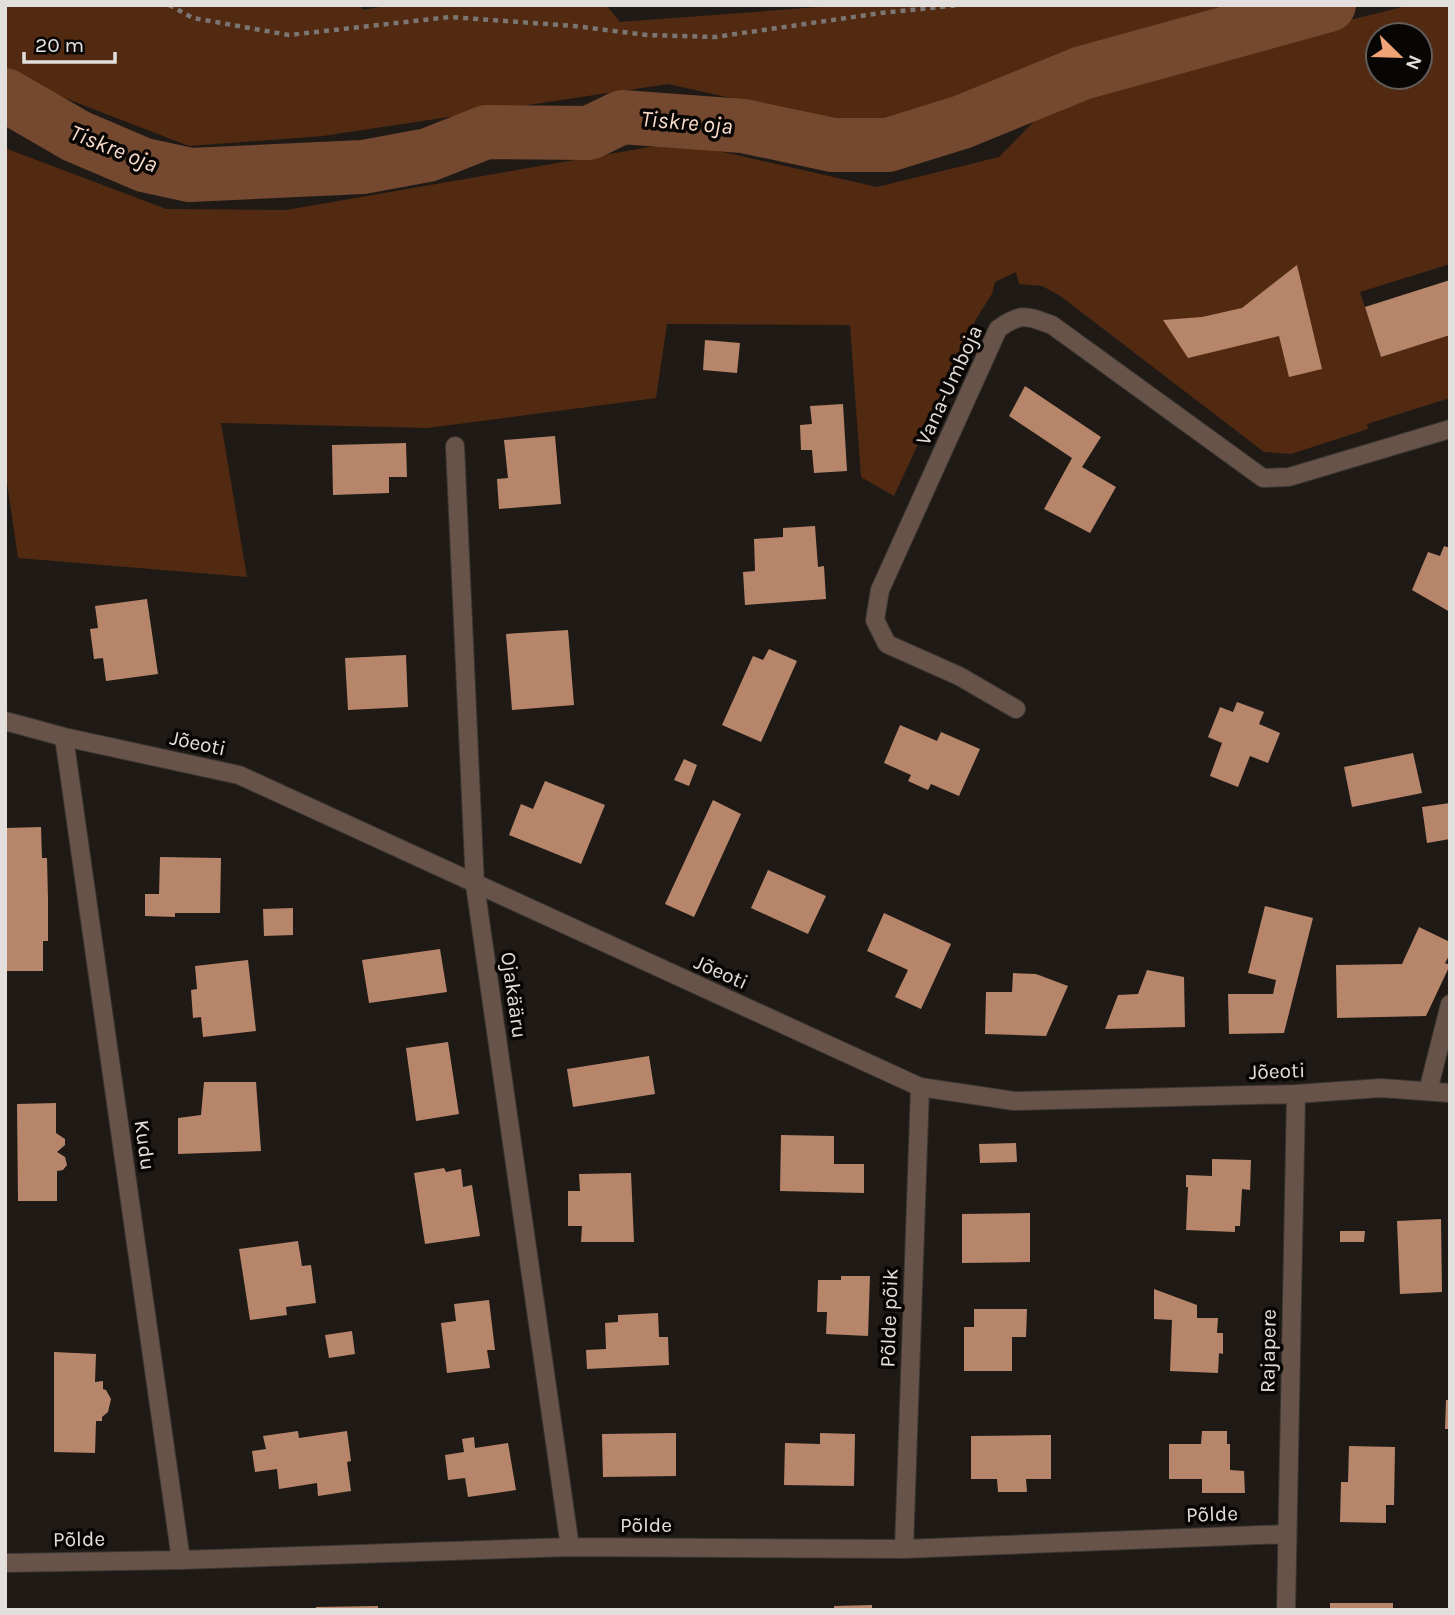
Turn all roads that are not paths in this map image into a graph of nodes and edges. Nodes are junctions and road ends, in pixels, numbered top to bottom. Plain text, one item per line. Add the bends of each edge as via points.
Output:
1 (1450, 429) edge
2 (456, 446) dead end
3 (1016, 709) dead end
4 (5, 721) edge
5 (64, 737) junction
6 (475, 885) junction
7 (1450, 1004) edge
8 (920, 1087) junction
9 (1428, 1091) junction
10 (1450, 1093) edge
11 (1296, 1094) junction
12 (1287, 1534) junction
13 (570, 1547) junction
14 (904, 1549) junction
15 (181, 1560) junction
16 (5, 1563) edge
17 (1286, 1610) edge

1 - 3 street, Vana-Umboja via 1289,477 1263,478 1052,325 1029,317 1012,318 998,329 880,590 875,620 887,644 959,676
2 - 6 street, Ojakääru
4 - 5 street, Jõeoti
5 - 6 street, Jõeoti via 239,775
5 - 15 street, Kudu
6 - 8 street, Jõeoti
6 - 13 street, Ojakääru
7 - 9 street
8 - 11 street, Jõeoti via 1014,1101
8 - 14 street, Põlde põik
9 - 10 street, Jõeoti
9 - 11 street, Jõeoti via 1381,1088
11 - 12 street, Rajapere
12 - 14 street, Põlde
12 - 17 street, Rajapere
13 - 14 street, Põlde
13 - 15 street, Põlde
15 - 16 street, Põlde

